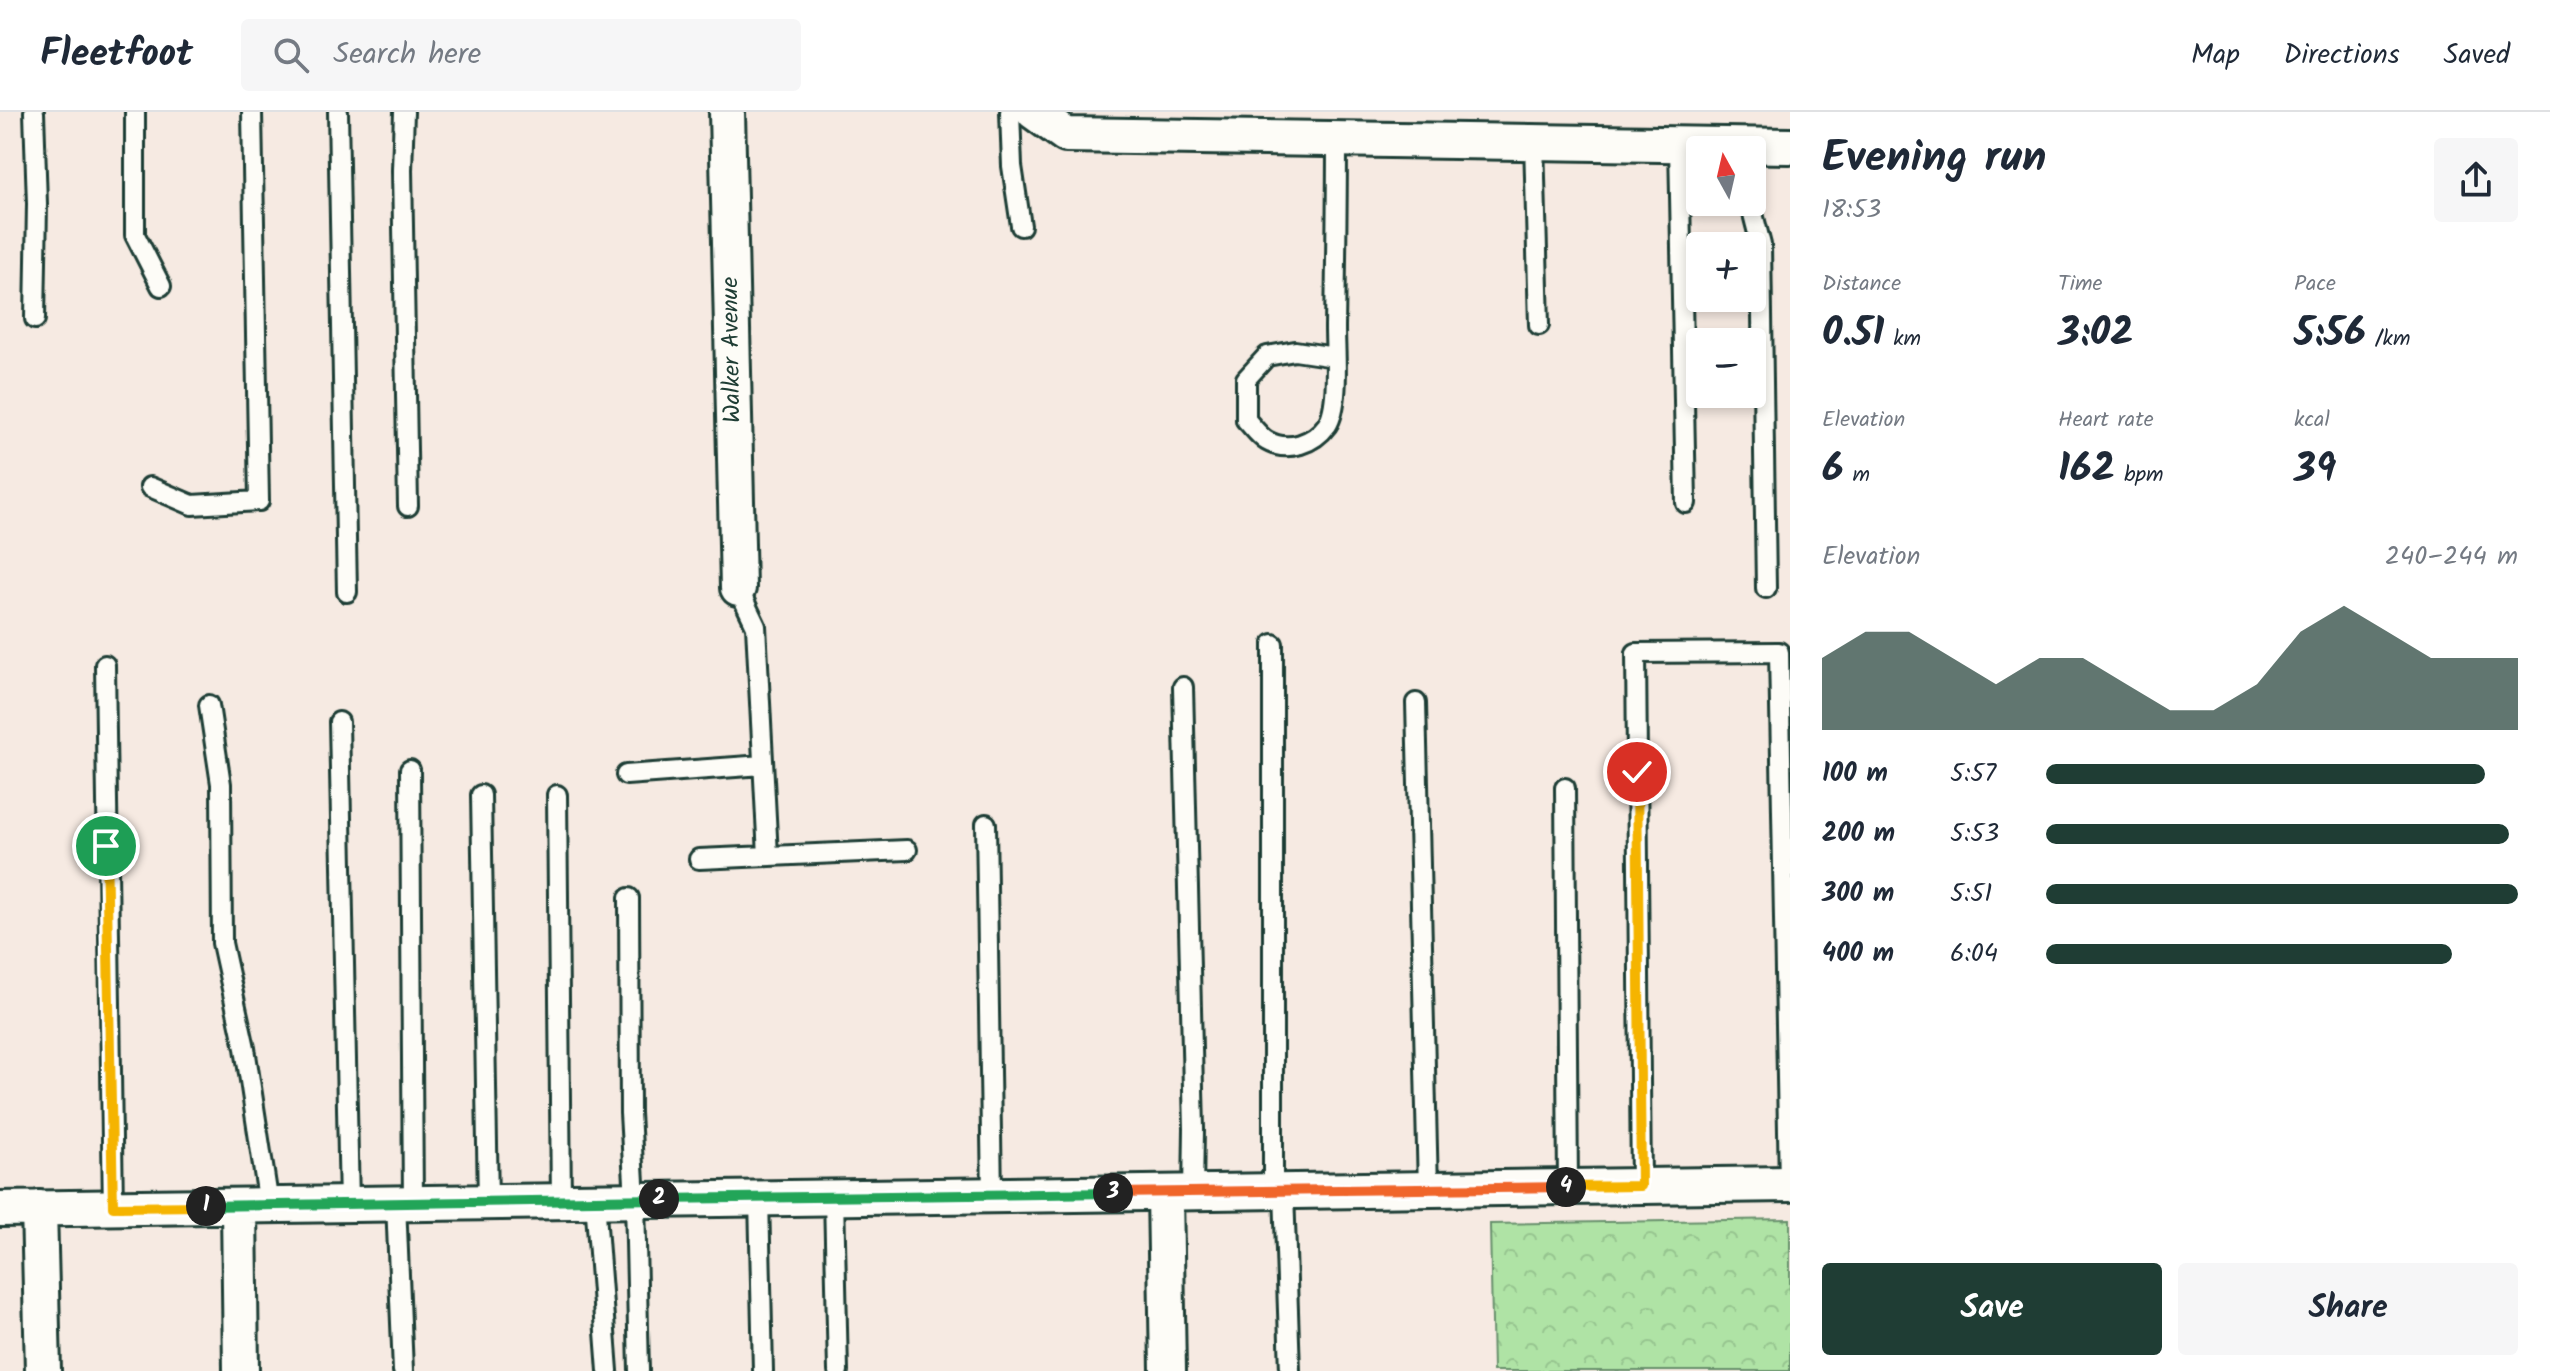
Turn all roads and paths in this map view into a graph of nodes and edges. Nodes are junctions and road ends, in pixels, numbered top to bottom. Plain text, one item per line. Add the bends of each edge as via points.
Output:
1 (34, 112) edge
2 (135, 112) edge
3 (252, 112) edge
4 (338, 112) edge
5 (404, 112) edge
6 (727, 112) edge
7 (1010, 112) edge
8 (1034, 112) edge
9 (1337, 139) junction
10 (1534, 141) junction
11 (1679, 144) junction
12 (1686, 144) edge
13 (1766, 146) edge
14 (1790, 146) edge
15 (1754, 216) edge
16 (1021, 226) dead end
17 (161, 286) dead end
18 (35, 319) dead end
19 (1539, 325) dead end
20 (1335, 357) junction
21 (150, 487) dead end
22 (1686, 503) dead end
23 (408, 506) dead end
24 (738, 588) joint
25 (1766, 588) dead end
26 (347, 592) dead end
27 (1273, 644) dead end
28 (105, 665) dead end
29 (1183, 687) dead end
30 (1416, 703) dead end
31 (209, 705) dead end
32 (339, 722) dead end
33 (763, 765) junction
34 (410, 770) dead end
35 (626, 775) dead end
36 (1565, 788) dead end
37 (481, 795) dead end
38 (557, 795) dead end
39 (986, 824) dead end
40 (907, 850) dead end
41 (768, 856) junction
42 (699, 859) dead end
43 (629, 898) dead end
44 (1789, 1184) edge
45 (1641, 1186) junction
46 (1568, 1187) junction
47 (1428, 1189) junction
48 (1278, 1191) junction
49 (1179, 1193) junction
50 (992, 1195) junction
51 (834, 1197) junction
52 (759, 1198) junction
53 (595, 1200) junction
54 (635, 1200) junction
55 (561, 1201) junction
56 (488, 1202) junction
57 (405, 1203) junction
58 (349, 1204) junction
59 (254, 1205) junction
60 (113, 1207) junction
61 (39, 1208) junction
62 (0, 1209) edge
63 (43, 1371) edge
64 (241, 1371) edge
65 (403, 1371) edge
66 (608, 1371) edge
67 (639, 1371) edge
68 (763, 1371) edge
69 (838, 1371) edge
70 (1168, 1371) edge
71 (1290, 1371) edge

1 - 18 lane
2 - 17 lane via 135,235
3 - 21 lane via 259,501 192,505
4 - 26 lane
5 - 23 lane
6 - 24 street, Walker Avenue
7 - 16 lane
8 - 9 street via 1066,135
9 - 10 street
9 - 20 lane
10 - 11 street
10 - 19 lane
11 - 12 street
11 - 22 lane
13 - 14 street
15 - 25 lane via 1761,245
20 - 20 lane via 1334,404 1327,424 1309,442 1287,446 1267,441 1246,420 1246,379 1267,356 1295,351
24 - 33 lane via 756,626
27 - 48 lane
28 - 60 lane
29 - 49 lane via 1194,1129
30 - 47 lane
31 - 59 lane via 221,784 222,943 245,1048
32 - 58 lane
33 - 35 lane
33 - 41 lane
34 - 57 lane
36 - 46 lane
37 - 56 lane
38 - 55 lane
39 - 50 lane
40 - 41 lane
41 - 42 lane
43 - 54 lane
44 - 45 street
44 - 45 lane via 1779,652 1636,653
45 - 46 street
46 - 47 street
47 - 48 street
48 - 49 street
48 - 71 lane
49 - 50 street
49 - 70 street
50 - 51 street
51 - 52 street
51 - 69 lane
52 - 54 street
52 - 68 lane
53 - 54 street
53 - 55 street
53 - 66 lane
54 - 67 lane
55 - 56 street
56 - 57 street
57 - 58 street
57 - 65 lane
58 - 59 street
59 - 60 street
59 - 64 street
60 - 61 street
61 - 62 street
61 - 63 street

